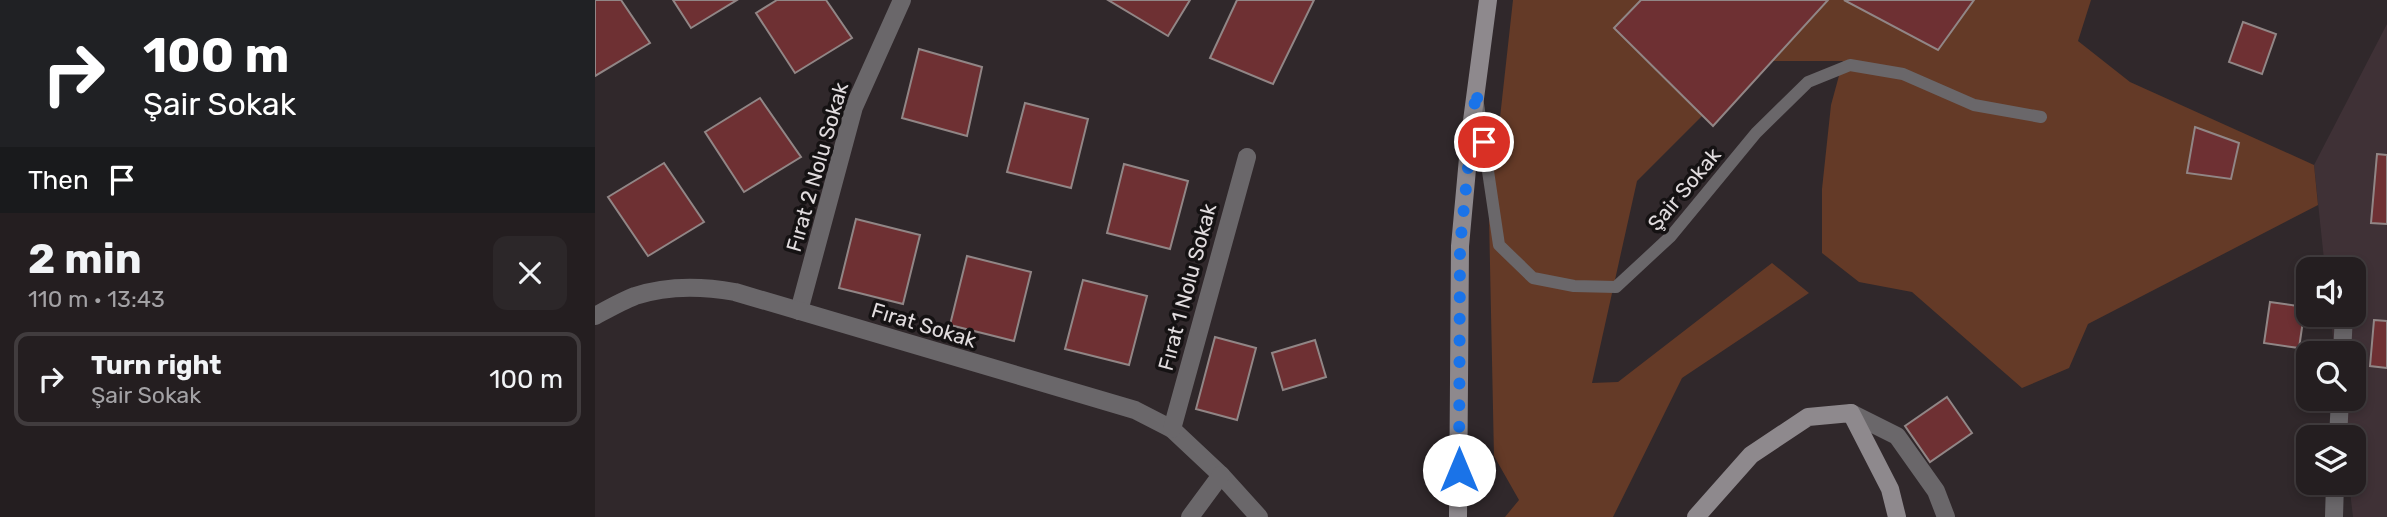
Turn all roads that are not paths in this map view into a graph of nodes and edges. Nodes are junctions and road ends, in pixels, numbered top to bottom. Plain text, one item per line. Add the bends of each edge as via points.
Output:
1 (902, 0) edge
2 (1488, 0) edge
3 (1476, 90) junction
4 (2041, 117) dead end
5 (1247, 157) dead end
6 (799, 311) junction
7 (595, 316) edge
8 (1851, 413) junction
9 (1172, 429) junction
10 (1221, 475) junction
11 (2335, 495) edge
12 (1190, 517) edge
13 (1259, 517) edge
14 (1458, 517) edge
15 (1696, 517) edge
16 (1897, 517) edge
17 (1946, 517) edge
18 (2334, 517) edge

1 - 6 street, Fırat 2 Nolu Sokak via 854,107
2 - 3 street
3 - 4 lane, Şair Sokak via 1499,245 1533,278 1574,286 1616,287 1671,236 1756,133 1808,82 1850,65 1903,75 1973,105
3 - 14 street via 1460,246
5 - 9 street, Fırat 1 Nolu Sokak
6 - 7 street, Fırat Sokak via 704,286 636,296
6 - 9 street, Fırat Sokak via 1135,410
8 - 15 street via 1808,417 1751,455
8 - 16 street via 1890,489
8 - 17 street via 1897,436 1936,491
9 - 10 street, Fırat Sokak
10 - 12 street
10 - 13 street, Fırat Sokak
11 - 18 street

